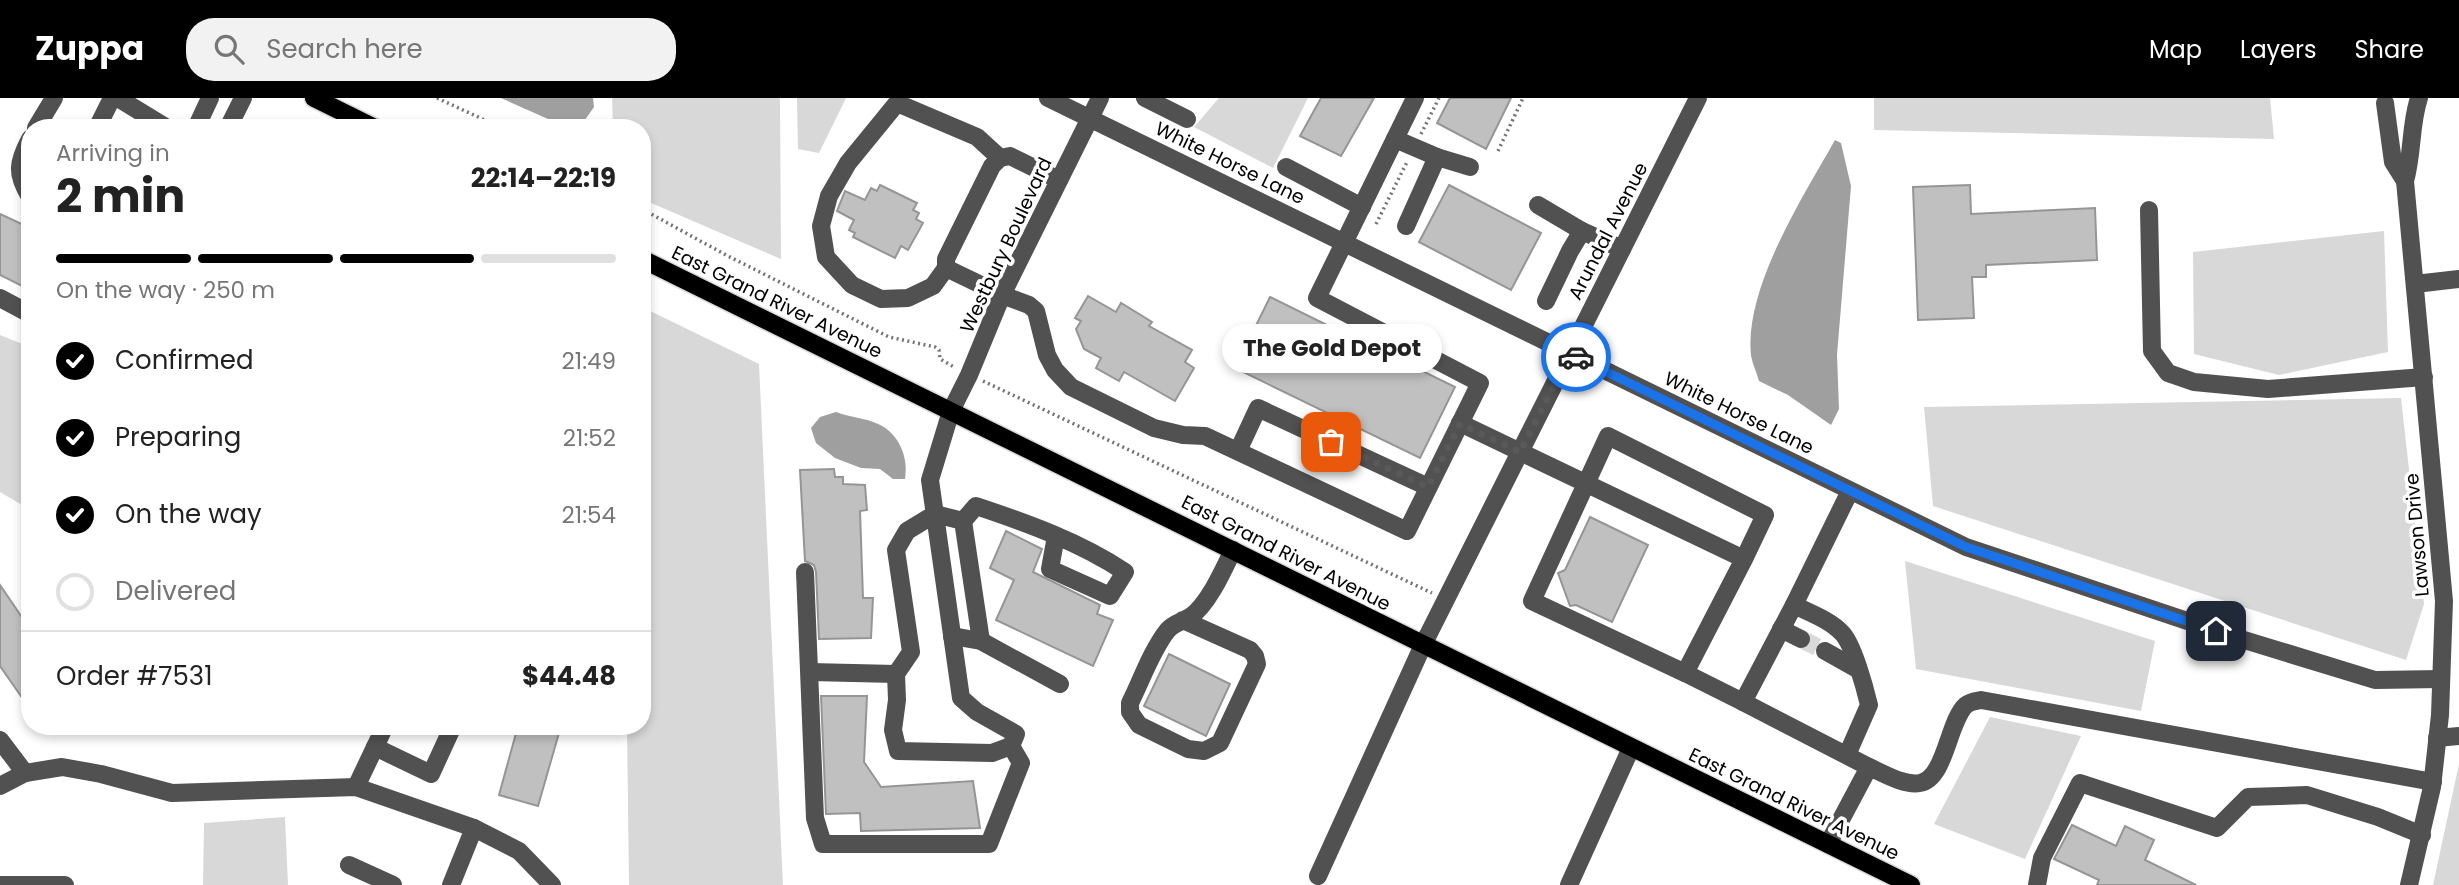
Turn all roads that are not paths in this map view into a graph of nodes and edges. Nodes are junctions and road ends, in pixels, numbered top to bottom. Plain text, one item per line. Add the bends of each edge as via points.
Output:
1 (54, 98) edge
2 (112, 98) edge
3 (118, 98) edge
4 (210, 98) edge
5 (243, 98) edge
6 (314, 98) edge
7 (1048, 98) edge
8 (1100, 98) edge
9 (1145, 98) edge
10 (1415, 98) edge
11 (1698, 98) edge
12 (2418, 98) edge
13 (2379, 101) edge
14 (1090, 118) junction
15 (41, 119) edge
16 (102, 119) edge
17 (151, 119) edge
18 (200, 119) edge
19 (232, 119) edge
20 (357, 119) edge
21 (1187, 119) dead end
22 (1395, 139) junction
23 (1437, 157) junction
24 (1000, 158) junction
25 (21, 160) edge
26 (1286, 167) dead end
27 (1470, 167) dead end
28 (1059, 180) junction
29 (21, 181) edge
30 (2405, 181) junction
31 (1538, 205) dead end
32 (1362, 206) junction
33 (2149, 210) dead end
34 (1406, 226) dead end
35 (1582, 231) junction
36 (1344, 243) junction
37 (1622, 249) junction
38 (651, 263) edge
39 (950, 270) junction
40 (2459, 279) edge
41 (2415, 284) junction
42 (1002, 295) junction
43 (0, 298) edge
44 (1546, 301) dead end
45 (21, 309) edge
46 (1570, 354) junction
47 (2424, 377) junction
48 (951, 411) junction
49 (1460, 424) junction
50 (1238, 451) junction
51 (1520, 452) junction
52 (1585, 483) junction
53 (1428, 487) junction
54 (1850, 491) junction
55 (935, 513) junction
56 (963, 522) junction
57 (1056, 536) dead end
58 (1233, 550) junction
59 (1744, 559) junction
60 (805, 572) dead end
61 (2451, 591) edge
62 (1794, 606) junction
63 (1182, 620) junction
64 (1781, 629) junction
65 (952, 636) junction
66 (1801, 639) tunnel mouth
67 (981, 641) junction
68 (1423, 645) junction
69 (1825, 651) tunnel mouth
70 (1857, 669) junction
71 (810, 672) junction
72 (1685, 673) junction
73 (896, 674) junction
74 (2441, 679) junction
75 (1060, 684) dead end
76 (1743, 702) junction
77 (381, 735) edge
78 (449, 735) edge
79 (2459, 736) edge
80 (2437, 738) junction
81 (0, 740) edge
82 (1012, 746) junction
83 (375, 747) junction
84 (1631, 748) junction
85 (1847, 755) junction
86 (1869, 767) junction
87 (25, 773) junction
88 (2433, 782) junction
89 (0, 786) edge
90 (356, 787) junction
91 (474, 828) junction
92 (2422, 835) junction
93 (1828, 844) junction
94 (349, 865) dead end
95 (1318, 876) dead end
96 (0, 885) edge
97 (65, 885) edge
98 (393, 885) edge
99 (451, 885) edge
100 (552, 885) edge
101 (1569, 885) edge
102 (1911, 885) edge
103 (2037, 885) edge
104 (2409, 885) edge

1 - 15 street
2 - 16 street
3 - 17 street
4 - 18 street
5 - 19 street
6 - 20 main road
7 - 14 street, White Horse Lane
8 - 14 street, Westbury Boulevard
9 - 21 street
10 - 22 street
11 - 37 street, Arundal Avenue
12 - 13 street via 2397,104
12 - 30 street, Lawson Drive
13 - 30 street, Lawson Drive via 2393,162
14 - 28 street, Westbury Boulevard
14 - 36 street, White Horse Lane
22 - 23 street
22 - 32 street
23 - 27 street
23 - 34 street
24 - 28 street via 1010,156
24 - 39 street via 946,259
24 - 39 street via 977,137 897,103 848,163 829,196 821,226 826,257 852,285 881,299 908,298 933,286
25 - 29 street
26 - 32 street
28 - 42 street, Westbury Boulevard
30 - 41 street, Lawson Drive
31 - 35 street
32 - 36 street
33 - 47 street via 2152,351 2168,373 2194,382 2269,389
35 - 37 street
35 - 44 street
36 - 46 street, White Horse Lane
36 - 49 street via 1317,298 1480,383
37 - 46 street, Arundal Avenue
38 - 48 main road, East Grand River Avenue
39 - 42 street
40 - 41 street
41 - 47 street, Lawson Drive
42 - 48 street, Westbury Boulevard
42 - 50 street via 1036,311 1047,355 1071,387 1154,428 1205,436
43 - 45 street
46 - 51 street, Arundal Avenue
46 - 54 street, White Horse Lane
47 - 61 street, Lawson Drive
48 - 55 street, Westbury Boulevard via 930,480
48 - 58 main road, East Grand River Avenue
49 - 51 street
49 - 53 street
50 - 53 street via 1258,408
50 - 53 street via 1407,531
51 - 52 street
51 - 68 street, Arundal Avenue
52 - 59 street
52 - 59 street via 1608,436 1765,515
52 - 72 street via 1532,601
54 - 62 street
54 - 74 street, White Horse Lane via 1966,547 2241,639 2375,680
55 - 56 street
55 - 65 street, Westbury Boulevard
55 - 73 street via 907,531 896,550 911,652
56 - 57 street via 976,506
56 - 67 street
58 - 63 street via 1214,588 1190,617
58 - 68 main road, East Grand River Avenue
59 - 72 street
60 - 71 street
61 - 74 street, Lawson Drive
62 - 64 street
62 - 70 street via 1845,635
63 - 63 street via 1163,636 1130,703 1130,712 1139,725 1188,749 1205,751 1220,743 1257,663 1250,650
64 - 66 street
64 - 76 street
65 - 67 street
65 - 82 street, Westbury Boulevard via 961,698 1016,734
67 - 75 street
68 - 84 main road, East Grand River Avenue
68 - 95 street, Arundal Avenue
69 - 70 street
70 - 85 street via 1869,705
71 - 73 street
71 - 82 street via 815,818 822,844 989,844 1021,763
72 - 76 street
73 - 82 street via 893,730 898,751 992,753
74 - 80 street, Lawson Drive
76 - 85 street
77 - 83 street
78 - 83 street via 431,774
79 - 80 street
80 - 88 street, Lawson Drive
81 - 87 street
83 - 90 street
84 - 93 main road, East Grand River Avenue
84 - 101 street
85 - 86 street
86 - 88 street via 1907,783 1922,783 1933,776 1961,712 1970,702 1981,701
86 - 93 street
87 - 89 street
87 - 90 street via 62,767 172,793
88 - 92 street, Lawson Drive
90 - 91 street
91 - 99 street
91 - 100 street via 519,851
92 - 103 street via 2307,795 2248,797 2217,828 2080,783 2042,858
92 - 104 street, Lawson Drive
93 - 102 main road, East Grand River Avenue
94 - 98 street
96 - 97 street

